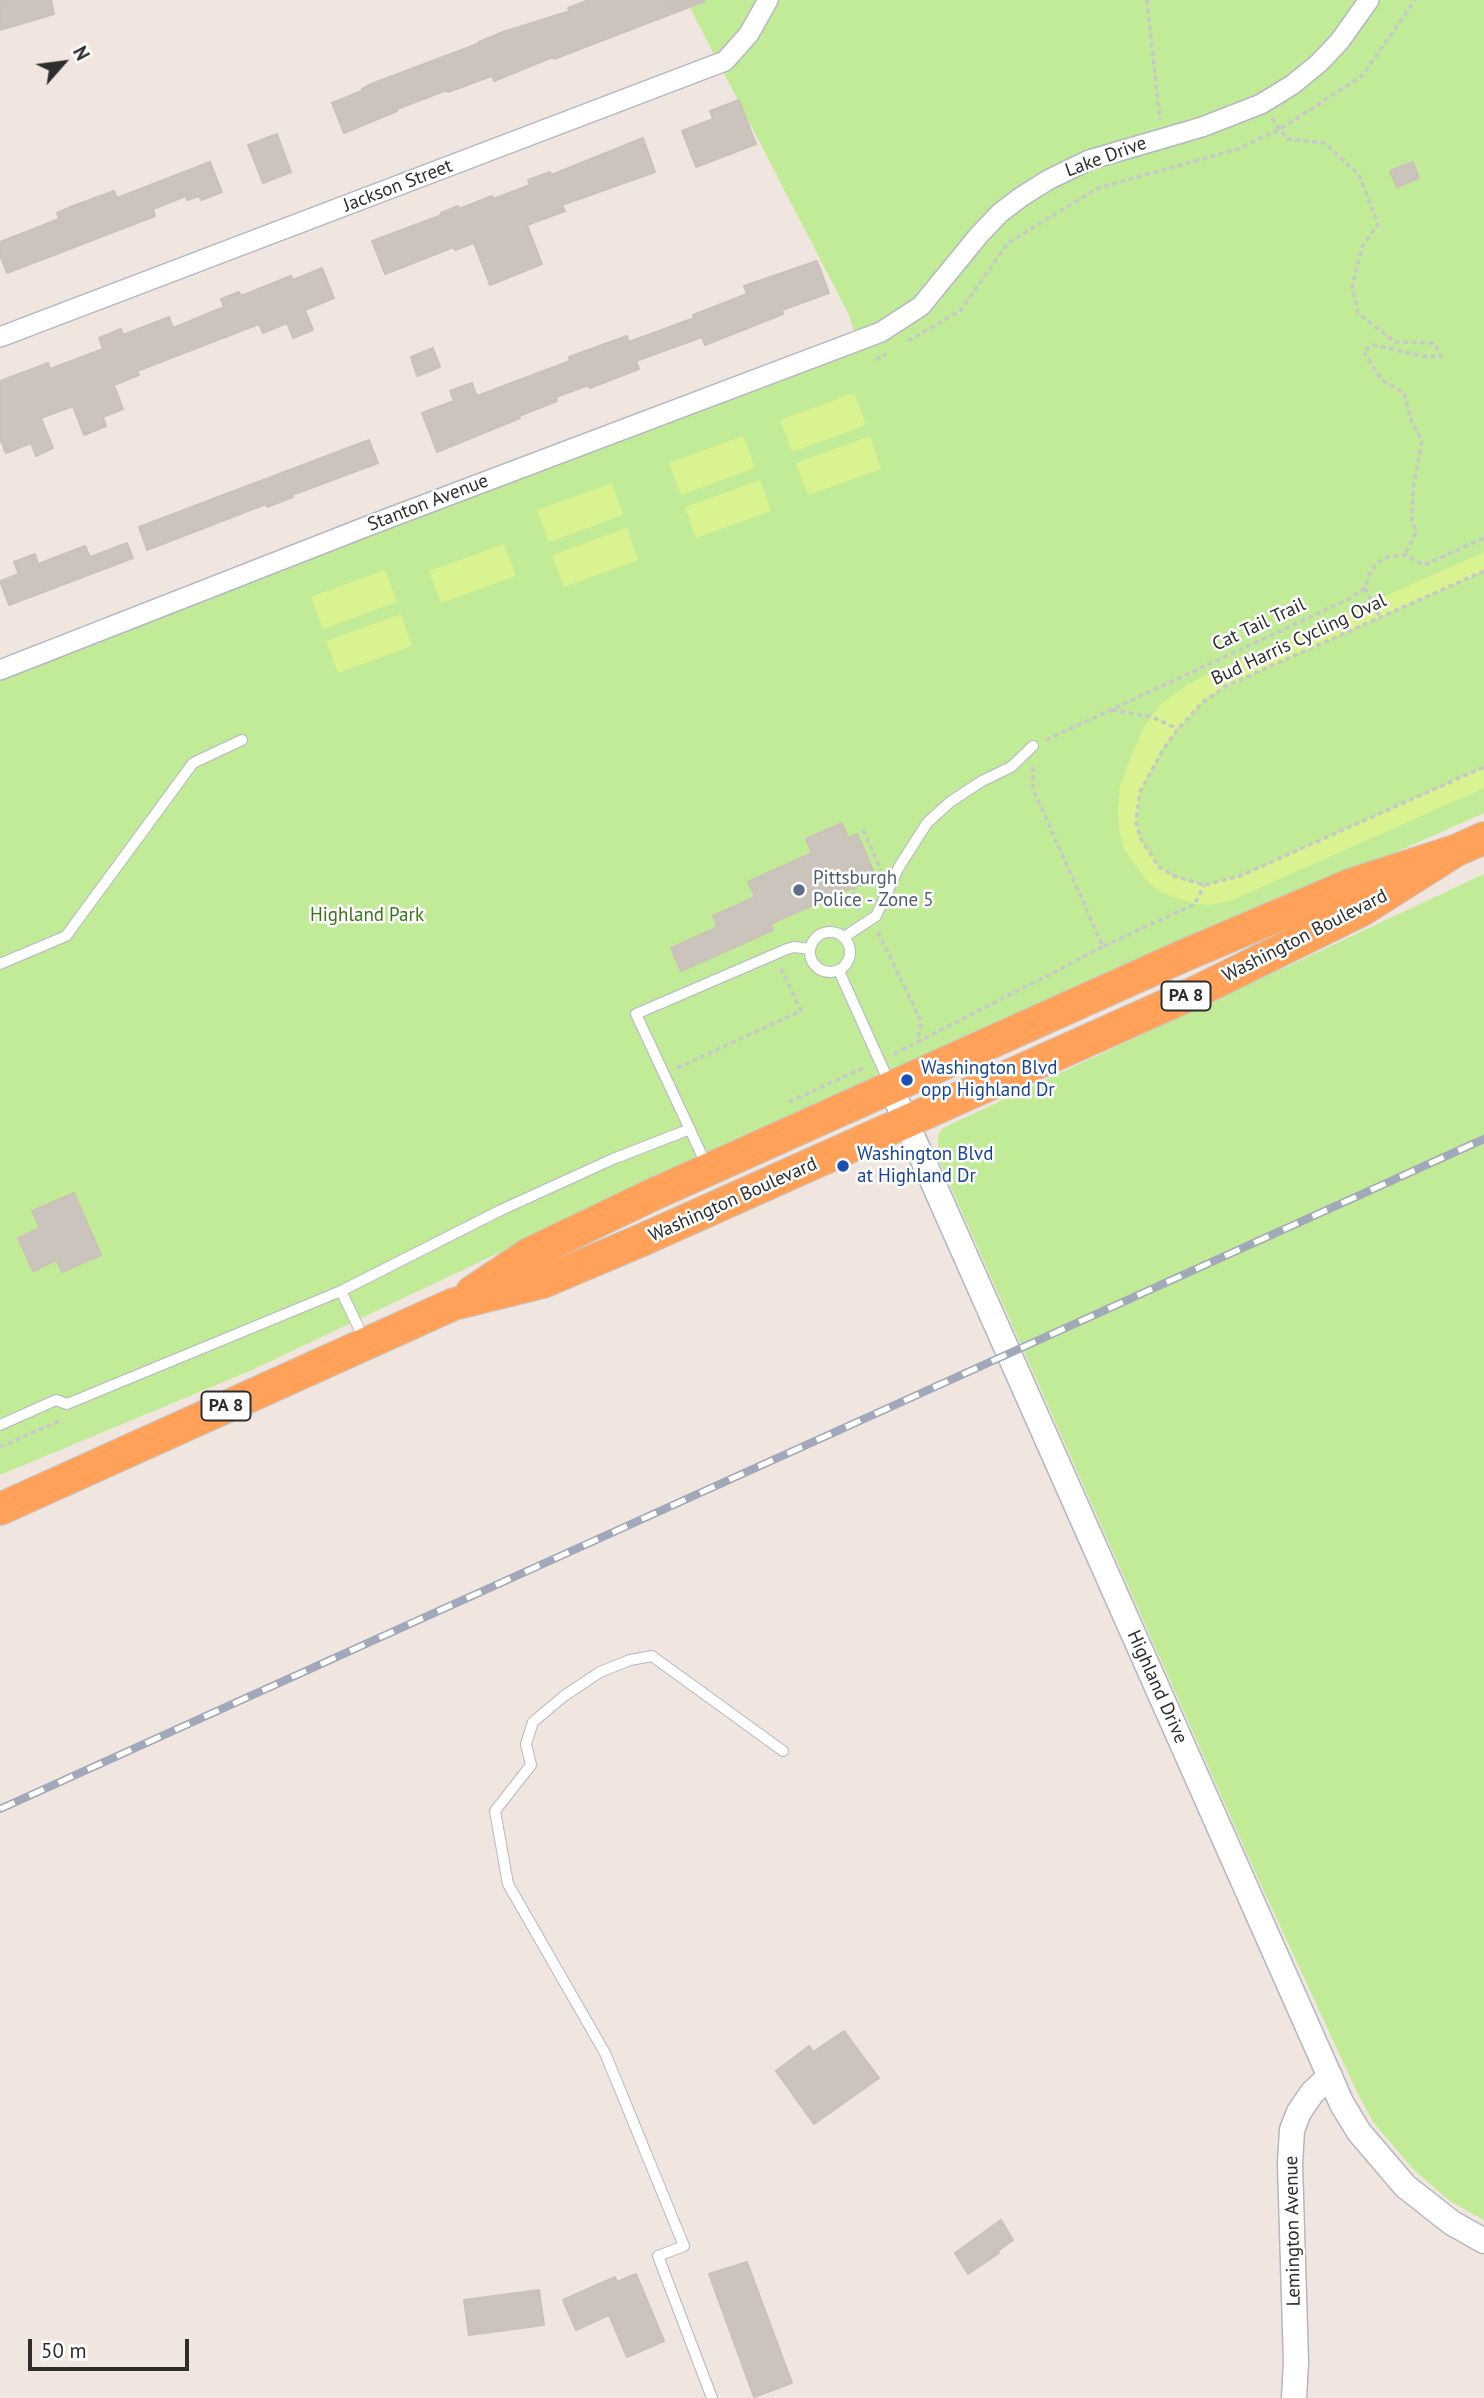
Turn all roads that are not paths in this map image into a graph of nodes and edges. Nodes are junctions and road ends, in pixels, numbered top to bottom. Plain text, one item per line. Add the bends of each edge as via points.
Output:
1 (768, 0) edge
2 (1369, 0) edge
3 (0, 337) edge
4 (859, 342) joint
5 (0, 670) edge
6 (242, 740) dead end
7 (1032, 746) road end
8 (1484, 838) edge
9 (1455, 851) junction
10 (844, 937) junction
11 (810, 948) junction
12 (0, 964) edge
13 (839, 971) junction
14 (885, 1074) junction
15 (906, 1122) junction
16 (690, 1129) junction
17 (708, 1170) junction
18 (341, 1292) junction
19 (454, 1304) junction
20 (366, 1343) junction
21 (0, 1425) edge
22 (0, 1509) edge
23 (783, 1751) dead end
24 (1329, 2077) junction
25 (1484, 2241) edge
26 (712, 2398) edge
27 (1294, 2398) edge

1 - 3 street, Jackson Street via 749,34 725,61
2 - 4 street, Lake Drive via 1319,63 1261,104 1079,164 1021,197 979,234 921,306
4 - 5 street, Stanton Avenue
6 - 12 lane via 193,763 66,936
7 - 10 lane via 1011,767 950,802 927,823 876,916
8 - 9 highway, Washington Boulevard / PA 8
9 - 14 highway, Washington Boulevard / PA 8 via 1350,885
9 - 15 highway, Washington Boulevard / PA 8 via 1362,910
10 - 11 lane via 827,932
10 - 13 lane via 850,956
11 - 13 lane via 811,961 820,970
11 - 16 lane via 787,949 636,1014
13 - 14 lane
14 - 15 street, Highland Drive
14 - 17 highway, Washington Boulevard / PA 8
15 - 19 highway, Washington Boulevard / PA 8 via 543,1282
15 - 24 street, Highland Drive
16 - 17 lane
16 - 18 lane via 501,1210
17 - 19 highway, Washington Boulevard / PA 8 via 529,1254
18 - 20 lane
18 - 21 lane via 66,1404 56,1400
19 - 20 highway, Washington Boulevard / PA 8
20 - 22 highway, Washington Boulevard / PA 8
23 - 26 lane via 652,1656 630,1660 600,1672 533,1722 526,1744 531,1765 495,1811 508,1884 605,2053 684,2246 658,2256
24 - 25 street, Highland Drive via 1359,2132 1405,2186 1452,2223
24 - 27 street, Lemington Avenue via 1312,2093 1292,2130

